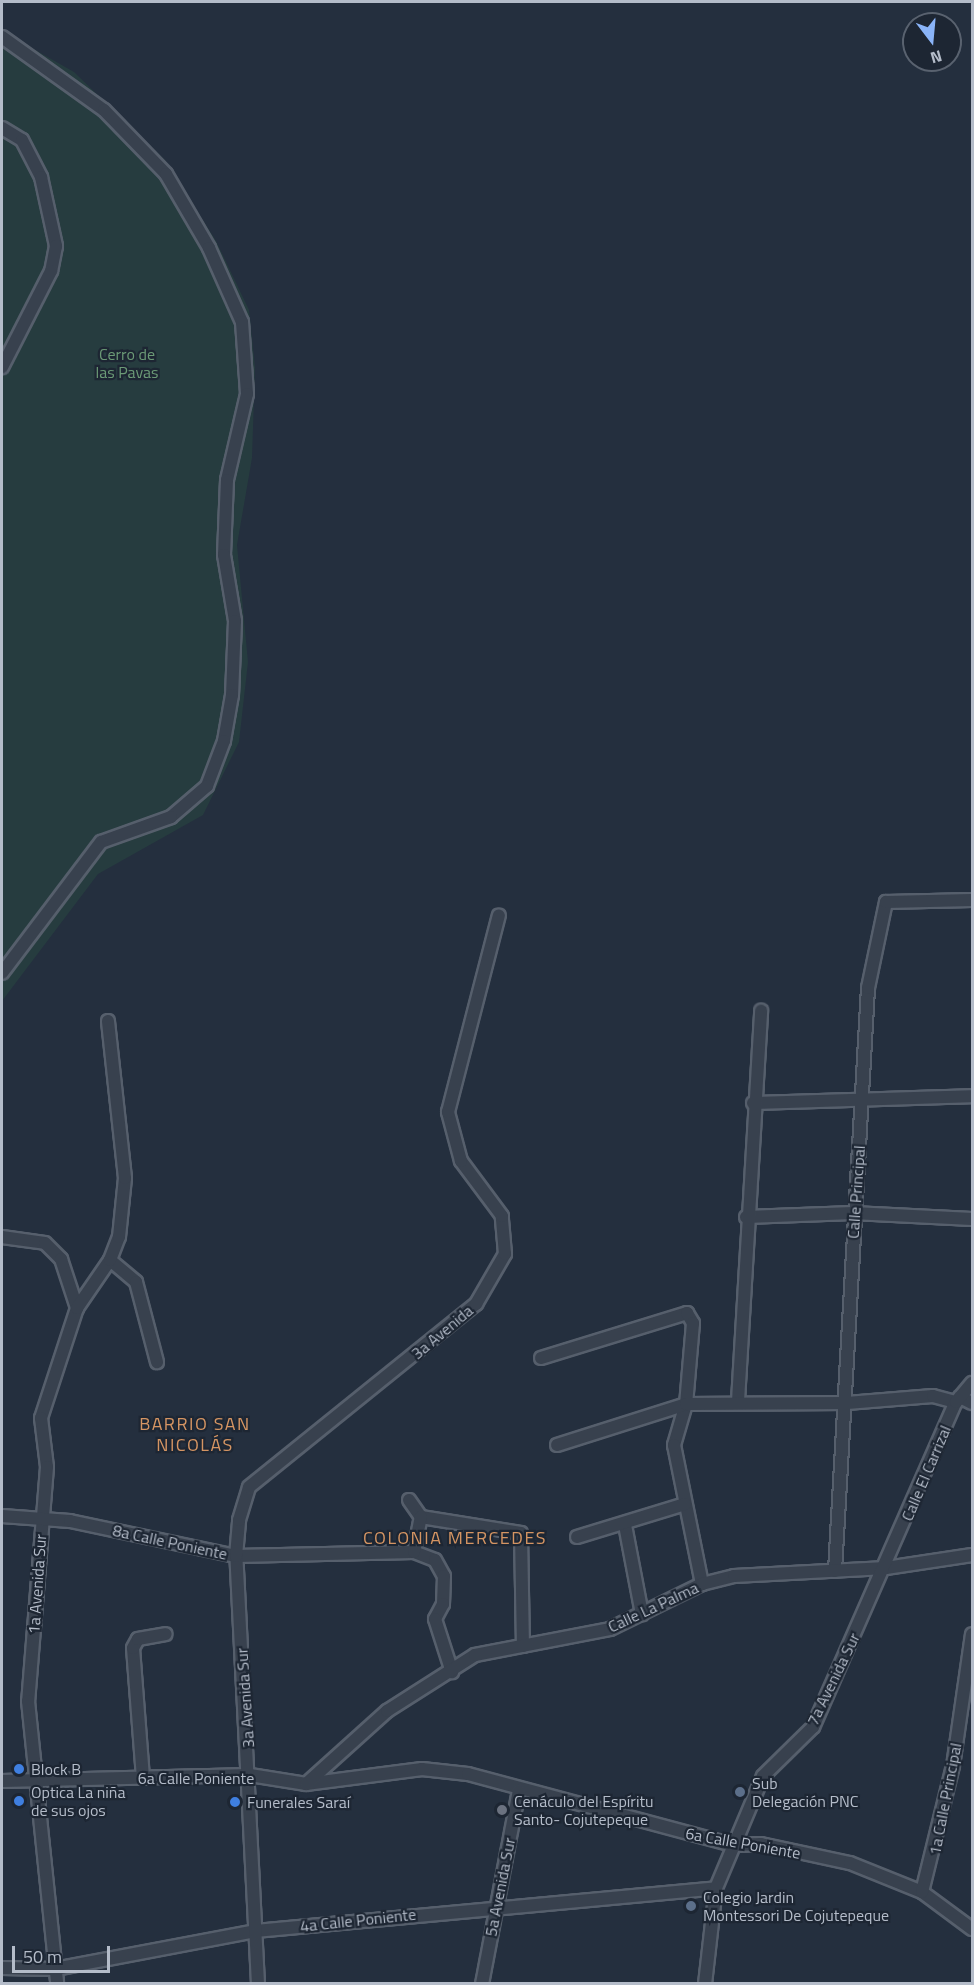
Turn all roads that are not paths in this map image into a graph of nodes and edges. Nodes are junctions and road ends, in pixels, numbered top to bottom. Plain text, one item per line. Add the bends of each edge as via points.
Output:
1 (2, 37) edge
2 (2, 128) edge
3 (2, 367) edge
4 (972, 900) edge
5 (499, 915) dead end
6 (2, 973) edge
7 (761, 1011) dead end
8 (108, 1021) dead end
9 (864, 1095) junction
10 (972, 1096) edge
11 (753, 1103) junction
12 (853, 1213) junction
13 (746, 1217) junction
14 (972, 1219) edge
15 (2, 1237) edge
16 (110, 1260) junction
17 (77, 1308) junction
18 (542, 1358) dead end
19 (157, 1362) dead end
20 (972, 1383) edge
21 (958, 1400) junction
22 (738, 1401) junction
23 (847, 1403) junction
24 (972, 1403) edge
25 (686, 1404) junction
26 (557, 1445) dead end
27 (408, 1500) dead end
28 (685, 1504) junction
29 (2, 1516) edge
30 (421, 1518) junction
31 (42, 1519) junction
32 (625, 1524) junction
33 (577, 1537) dead end
34 (414, 1552) junction
35 (972, 1555) edge
36 (236, 1557) junction
37 (886, 1568) junction
38 (835, 1571) junction
39 (702, 1584) junction
40 (642, 1614) junction
41 (972, 1634) edge
42 (166, 1635) dead end
43 (523, 1646) junction
44 (452, 1672) junction
45 (960, 1718) junction
46 (972, 1721) edge
47 (250, 1775) junction
48 (143, 1778) junction
49 (33, 1780) junction
50 (2, 1781) edge
51 (306, 1784) junction
52 (519, 1790) junction
53 (733, 1845) junction
54 (716, 1888) junction
55 (922, 1892) junction
56 (497, 1905) junction
57 (972, 1929) edge
58 (256, 1931) junction
59 (2, 1968) edge
60 (54, 1969) junction
61 (57, 1983) edge
62 (258, 1983) edge
63 (482, 1983) edge
64 (705, 1983) edge

1 - 6 street via 104,110 165,174 209,248 242,322 247,393 227,480 224,555 236,621 232,695 224,741 207,786 171,817 101,842
2 - 3 street via 22,140 41,177 56,246 51,271
4 - 9 street, Calle Principal via 886,902 868,988
5 - 36 street, 3a Avenida via 448,1112 461,1161 502,1216 505,1254 476,1304 249,1487
7 - 11 street
8 - 16 street, 1a Avenida Sur via 125,1178 119,1237
9 - 10 street
9 - 11 street
9 - 12 street, Calle Principal
11 - 13 street
12 - 13 street
12 - 14 street
12 - 23 street, Calle Principal
13 - 22 street
15 - 17 street via 45,1243 62,1259
16 - 17 street, 1a Avenida Sur
16 - 19 street via 136,1282
17 - 31 street, 1a Avenida Sur via 41,1418 47,1467
18 - 25 street via 687,1313 693,1323
20 - 21 street, Calle El Carrizal
21 - 23 street via 933,1396
21 - 24 street
21 - 37 street, Calle El Carrizal
22 - 23 street
22 - 25 street
23 - 38 street, Calle Principal
25 - 26 street
25 - 28 street via 674,1445
27 - 30 street
28 - 32 street
28 - 39 street
29 - 31 street, 8a Calle Poniente
30 - 34 street
30 - 43 street via 520,1533
31 - 36 street, 8a Calle Poniente
31 - 49 street, 1a Avenida Sur via 28,1701
32 - 33 street
32 - 40 street
34 - 36 street, 8a Calle Poniente
34 - 44 street via 435,1560 444,1576 443,1604 435,1619
35 - 37 street, Calle La Palma
36 - 47 street, 3a Avenida Sur
37 - 38 street, Calle La Palma
37 - 53 street, 7a Avenida Sur via 813,1727 763,1776
38 - 39 street, Calle La Palma via 734,1576
39 - 40 street, Calle La Palma
40 - 43 street, Calle La Palma via 610,1629
41 - 45 street, 1a Calle Principal
42 - 48 street via 138,1639 133,1648
43 - 44 street, Calle La Palma via 475,1655
44 - 51 street, Calle La Palma via 387,1711
45 - 46 street
45 - 55 street, 1a Calle Principal via 936,1852
47 - 48 street, 6a Calle Poniente
47 - 51 street, 6a Calle Poniente
47 - 58 street, 3a Avenida Sur
48 - 49 street, 6a Calle Poniente
49 - 50 street, 6a Calle Poniente
49 - 60 street, 1a Avenida Sur
51 - 52 street, 6a Calle Poniente via 422,1769 468,1774
52 - 53 street, 6a Calle Poniente
52 - 56 street, 5a Avenida Sur
53 - 54 street, 7a Avenida Sur
53 - 55 street, 6a Calle Poniente via 761,1845 850,1863
54 - 56 street, 4a Calle Poniente
54 - 64 street, 7a Avenida Sur
55 - 57 street, 6a Calle Poniente
56 - 58 street, 4a Calle Poniente
56 - 63 street, 5a Avenida Sur
58 - 60 street, 4a Calle Poniente
58 - 62 street, 3a Avenida Sur
59 - 60 street, 4a Calle Poniente
60 - 61 street, 1a Avenida Sur

